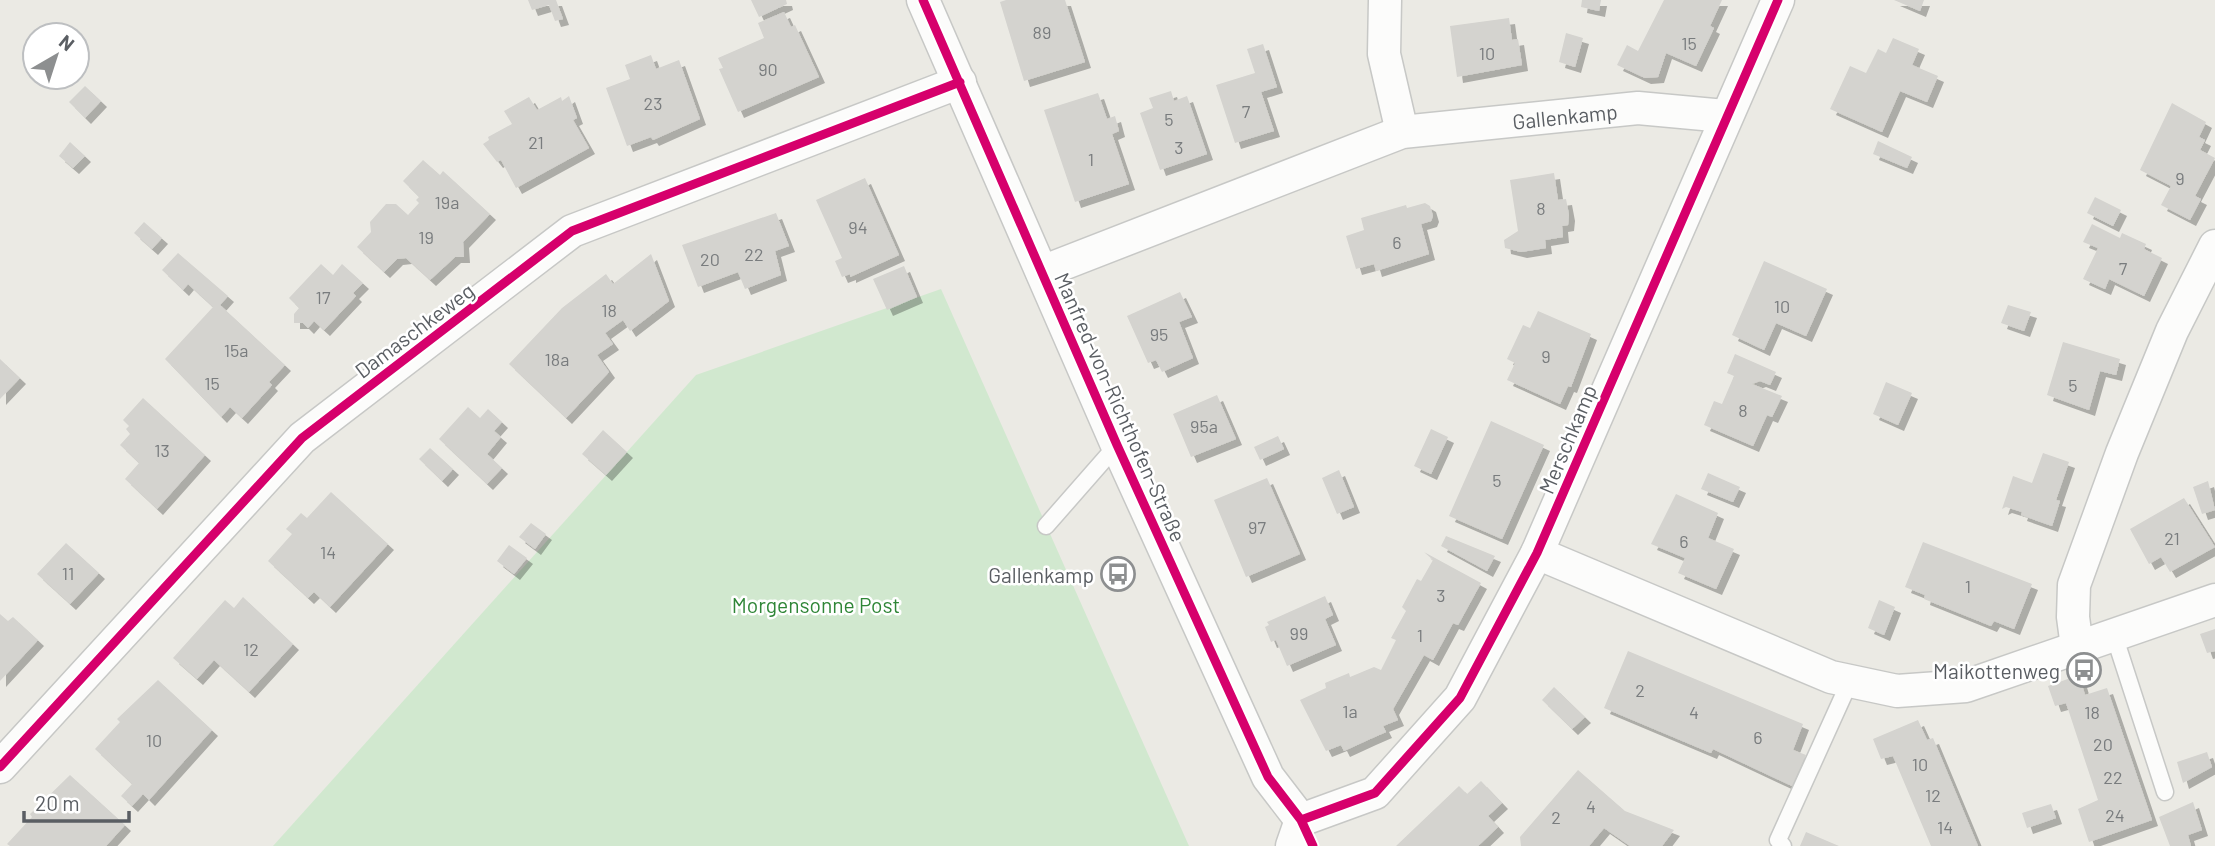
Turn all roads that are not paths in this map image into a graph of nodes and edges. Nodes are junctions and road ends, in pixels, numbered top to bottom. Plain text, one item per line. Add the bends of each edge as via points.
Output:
1 (923, 0) edge
2 (1385, 0) edge
3 (1778, 0) edge
4 (960, 82) junction
5 (1725, 116) junction
6 (1402, 132) junction
7 (2215, 246) edge
8 (1042, 272) junction
9 (1117, 445) junction
10 (1046, 526) dead end
11 (1537, 552) junction
12 (2215, 600) edge
13 (2114, 635) junction
14 (2077, 647) junction
15 (1850, 681) junction
16 (0, 767) edge
17 (2165, 792) dead end
18 (1296, 833) edge
19 (1783, 846) edge

1 - 4 street, Manfred-von-Richthofen-Straße
2 - 6 street via 1384,54
3 - 5 street, Merschkamp
4 - 8 street, Manfred-von-Richthofen-Straße
4 - 16 street, Damaschkeweg via 572,231 302,438
5 - 6 street, Gallenkamp via 1638,108
5 - 11 street, Merschkamp
6 - 8 street, Gallenkamp
7 - 14 street via 2172,331 2074,585
8 - 9 street, Manfred-von-Richthofen-Straße
9 - 10 lane
9 - 18 street, Manfred-von-Richthofen-Straße
11 - 15 street via 1831,677
11 - 18 street, Merschkamp via 1460,698 1375,793
12 - 13 street
13 - 14 street
13 - 17 lane
14 - 15 street via 1966,686 1896,691
15 - 19 lane via 1778,840

